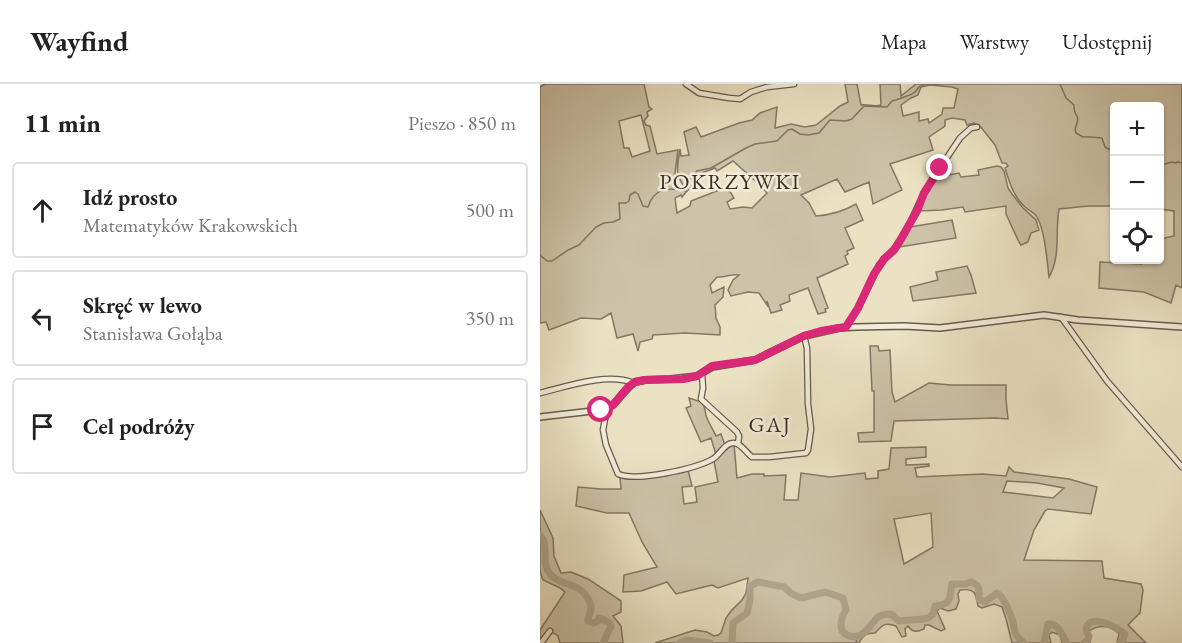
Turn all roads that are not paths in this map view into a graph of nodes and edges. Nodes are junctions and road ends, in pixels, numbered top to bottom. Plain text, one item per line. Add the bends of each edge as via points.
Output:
1 (686, 84) edge
2 (794, 84) edge
3 (977, 126) dead end
4 (1061, 317) junction
5 (846, 327) junction
6 (1182, 327) edge
7 (804, 336) junction
8 (702, 374) junction
9 (633, 383) junction
10 (540, 393) edge
11 (607, 408) junction
12 (540, 417) edge
13 (738, 444) junction
14 (1182, 467) edge
15 (550, 631) dead end
16 (541, 643) edge

1 - 2 street via 699,93 740,99 767,87
3 - 5 street via 960,138 934,177 897,246 879,265
4 - 5 street via 1039,315 940,328
4 - 6 street
4 - 14 street via 1107,381
5 - 7 street
7 - 8 street via 755,360 712,366
7 - 13 street via 811,429 808,450 770,458 752,457
8 - 9 street
8 - 13 street via 701,399 737,432
9 - 10 street via 593,381
9 - 11 street
11 - 12 street
11 - 13 street via 603,430 619,475 677,471 713,459 729,444
15 - 16 street

